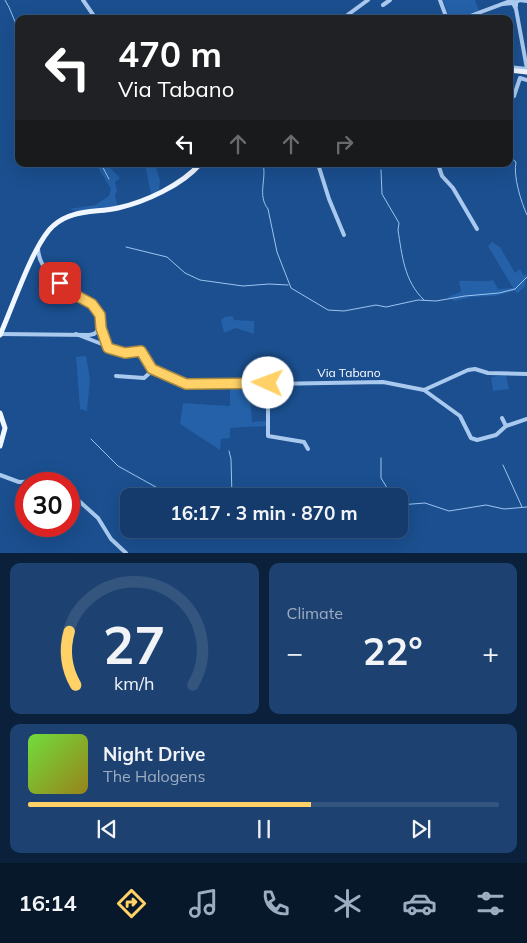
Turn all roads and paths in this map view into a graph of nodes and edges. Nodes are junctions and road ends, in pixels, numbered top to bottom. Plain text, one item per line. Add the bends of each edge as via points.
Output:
1 (82, 0) edge
2 (368, 0) edge
3 (390, 0) edge
4 (440, 0) edge
5 (497, 0) edge
6 (516, 1) edge
7 (527, 1) edge
8 (383, 5) dead end
9 (495, 7) junction
10 (93, 15) edge
11 (347, 15) edge
12 (446, 15) edge
13 (473, 15) edge
14 (521, 29) junction
15 (527, 31) edge
16 (513, 69) edge
17 (527, 70) edge
18 (527, 80) edge
19 (514, 96) dead end
20 (196, 167) edge
21 (319, 167) edge
22 (439, 167) edge
23 (477, 229) dead end
24 (344, 235) dead end
25 (38, 258) junction
26 (101, 328) junction
27 (76, 334) junction
28 (0, 335) edge
29 (108, 348) junction
30 (153, 370) junction
31 (527, 374) edge
32 (116, 376) dead end
33 (268, 383) junction
34 (424, 390) junction
35 (0, 413) edge
36 (502, 418) dead end
37 (527, 419) edge
38 (506, 426) junction
39 (0, 446) edge
40 (308, 449) dead end
41 (0, 475) edge
42 (15, 481) edge
43 (80, 502) edge
44 (126, 553) edge

1 - 10 street
2 - 11 street
3 - 8 street
4 - 12 street
5 - 9 street
6 - 7 street
6 - 9 street
6 - 14 street
9 - 13 street
14 - 15 street
14 - 17 street
16 - 17 main road
18 - 19 street via 520,78
20 - 25 main road via 174,185 128,205 67,216 52,226 38,246
21 - 24 street
22 - 23 street
25 - 26 street via 49,274 70,292 92,304 102,320
25 - 28 main road via 32,262
26 - 27 street via 94,334
26 - 29 street
27 - 28 street
27 - 29 street
29 - 30 street via 125,353 141,351
30 - 32 street via 144,378
30 - 33 street, Via Tabano via 191,385
31 - 34 street via 468,370
33 - 34 street, Via Tabano via 383,382
33 - 40 street via 268,436 304,442
34 - 38 street, Via Tabano via 460,416 473,439 496,436
35 - 39 main road via 5,428
36 - 38 street
37 - 38 street, Via Tabano
41 - 42 street
43 - 44 street via 98,518 111,539

